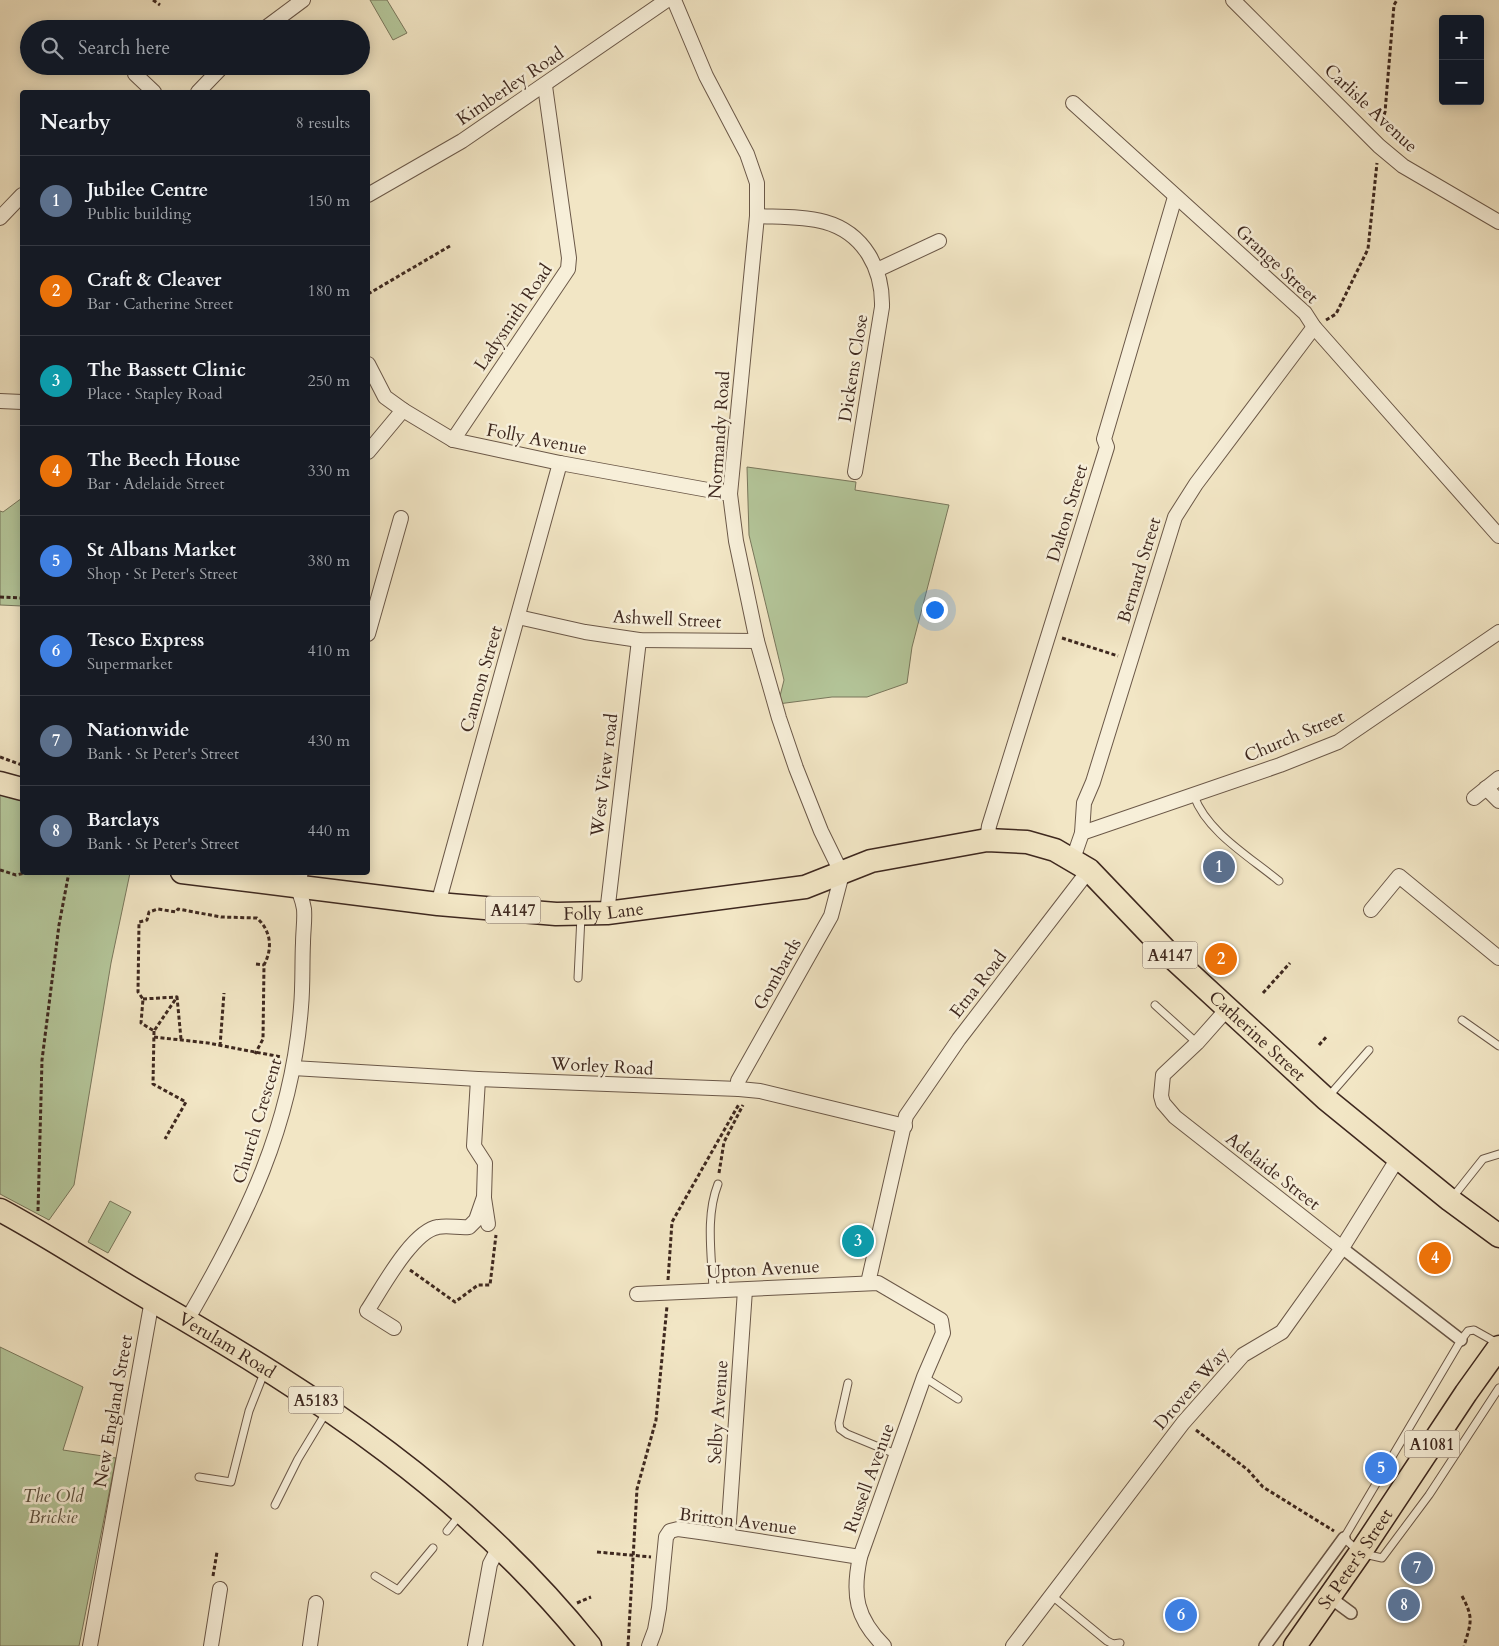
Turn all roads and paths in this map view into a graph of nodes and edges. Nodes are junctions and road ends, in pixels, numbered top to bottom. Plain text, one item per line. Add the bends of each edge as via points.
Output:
1 (154, 0) edge
2 (303, 0) edge
3 (667, 0) edge
4 (674, 0) edge
5 (1233, 0) edge
6 (1398, 0) edge
7 (160, 5) dead end
8 (276, 20) edge
9 (136, 75) edge
10 (215, 75) edge
11 (545, 86) junction
12 (152, 90) edge
13 (200, 90) edge
14 (1073, 103) dead end
15 (1379, 146) junction
16 (370, 194) edge
17 (1175, 196) junction
18 (20, 197) edge
19 (757, 216) junction
20 (0, 218) edge
21 (1499, 222) edge
22 (939, 241) dead end
23 (450, 246) dead end
24 (877, 270) junction
25 (370, 293) edge
26 (1314, 327) junction
27 (370, 368) edge
28 (0, 401) edge
29 (20, 402) edge
30 (403, 410) junction
31 (453, 440) junction
32 (370, 450) edge
33 (560, 463) junction
34 (855, 472) dead end
35 (730, 494) junction
36 (401, 518) dead end
37 (1499, 536) edge
38 (0, 597) edge
39 (20, 598) edge
40 (518, 617) junction
41 (370, 627) edge
42 (1499, 632) edge
43 (1049, 634) junction
44 (639, 640) junction
45 (757, 641) junction
46 (1130, 660) junction
47 (0, 757) edge
48 (20, 764) edge
49 (1499, 778) edge
50 (0, 783) edge
51 (20, 788) edge
52 (1486, 788) junction
53 (1194, 796) junction
54 (1474, 798) dead end
55 (1499, 801) edge
56 (1082, 833) junction
57 (987, 840) junction
58 (1081, 864) junction
59 (0, 870) edge
60 (20, 874) edge
61 (842, 874) junction
62 (68, 875) edge
63 (226, 875) edge
64 (299, 880) edge
65 (1279, 880) dead end
66 (438, 904) junction
67 (1371, 910) dead end
68 (581, 913) junction
69 (607, 913) junction
70 (1499, 958) edge
71 (1290, 963) dead end
72 (256, 964) dead end
73 (264, 965) junction
74 (578, 978) dead end
75 (224, 993) dead end
76 (1263, 993) dead end
77 (177, 997) junction
78 (143, 999) junction
79 (1155, 1005) dead end
80 (1228, 1008) junction
81 (1462, 1020) dead end
82 (154, 1031) junction
83 (1327, 1036) dead end
84 (154, 1037) junction
85 (181, 1039) junction
86 (1197, 1043) junction
87 (1319, 1045) dead end
88 (220, 1046) junction
89 (1499, 1046) edge
90 (1368, 1050) dead end
91 (255, 1054) junction
92 (295, 1064) junction
93 (478, 1079) junction
94 (739, 1094) junction
95 (1326, 1099) junction
96 (904, 1126) junction
97 (165, 1139) dead end
98 (1499, 1154) edge
99 (1398, 1158) junction
100 (718, 1184) joint
101 (484, 1197) junction
102 (1450, 1200) junction
103 (0, 1210) edge
104 (488, 1224) joint
105 (36, 1229) junction
106 (1499, 1236) edge
107 (1342, 1248) junction
108 (400, 1262) junction
109 (868, 1283) junction
110 (745, 1290) junction
111 (713, 1291) junction
112 (668, 1292) junction
113 (637, 1294) dead end
114 (152, 1300) junction
115 (187, 1320) junction
116 (942, 1320) joint
117 (394, 1328) dead end
118 (1461, 1340) junction
119 (1499, 1346) edge
120 (266, 1368) junction
121 (924, 1377) junction
122 (848, 1382) dead end
123 (1499, 1388) edge
124 (958, 1399) dead end
125 (329, 1408) junction
126 (1183, 1423) junction
127 (898, 1455) junction
128 (200, 1477) dead end
129 (275, 1504) dead end
130 (462, 1512) junction
131 (447, 1531) dead end
132 (728, 1536) junction
133 (1352, 1546) junction
134 (499, 1547) junction
135 (433, 1548) dead end
136 (217, 1552) dead end
137 (597, 1552) dead end
138 (632, 1555) junction
139 (860, 1557) junction
140 (664, 1559) junction
141 (375, 1576) dead end
142 (220, 1589) joint
143 (1051, 1595) junction
144 (1328, 1596) junction
145 (1462, 1596) dead end
146 (316, 1603) dead end
147 (1351, 1613) dead end
148 (1120, 1643) dead end
149 (90, 1646) edge
150 (211, 1646) edge
151 (310, 1646) edge
152 (475, 1646) edge
153 (590, 1646) edge
154 (628, 1646) edge
155 (649, 1646) edge
156 (884, 1646) edge
157 (1012, 1646) edge
158 (1264, 1646) edge
159 (1295, 1646) edge
160 (1464, 1646) edge

1 - 7 path
2 - 8 street
3 - 11 street, Kimberley Road
4 - 19 street, Normandy Road via 706,76 747,154 757,183
5 - 15 street, Carlisle Avenue
6 - 15 path via 1394,5
9 - 12 street
10 - 13 street
11 - 16 street, Kimberley Road via 462,141
11 - 31 street, Ladysmith Road via 568,269
14 - 17 street, Grange Street
15 - 21 street, Carlisle Avenue via 1403,166
15 - 26 path via 1368,249 1336,314
17 - 26 street, Grange Street via 1305,313
17 - 43 street, Dalton Street via 1104,438 1107,447
18 - 20 street
19 - 24 street, Dickens Close via 812,219 838,227 860,243
19 - 35 street, Normandy Road
22 - 24 street
23 - 25 path
24 - 34 street, Dickens Close via 882,307
26 - 37 street, Grange Street
26 - 46 street, Bernard Street via 1196,484 1175,517
27 - 30 street, Folly Avenue via 385,397
28 - 29 street
30 - 31 street, Folly Avenue
30 - 32 street
31 - 33 street, Folly Avenue
33 - 35 street, Folly Avenue
33 - 40 street, Cannon Street
35 - 45 street, Normandy Road via 736,541
36 - 41 street
38 - 39 path
40 - 44 street, Ashwell Street
40 - 66 street, Cannon Street
42 - 53 street, Church Street via 1338,742
43 - 46 path
43 - 57 street, Dalton Street
44 - 45 street, Ashwell Street
44 - 69 street, West View road
45 - 61 street, Normandy Road via 796,768
46 - 56 street, Bernard Street via 1084,803
47 - 48 path
49 - 52 street
50 - 51 main road
52 - 54 street
52 - 55 street
53 - 56 street, Church Street
53 - 65 lane via 1198,807 1214,826
56 - 58 street, Bernard Street
57 - 58 main road, Catherine Street / A4147 via 1027,842 1055,850
57 - 61 main road, Catherine Street / A4147 via 871,861
58 - 80 main road, Catherine Street / A4147 via 1176,961
58 - 96 street, Etna Road via 906,1116
59 - 60 path
61 - 69 main road, Folly Lane / A4147 via 805,887
61 - 94 street, Gombards via 832,916 738,1081
62 - 105 path via 42,1060 40,1200
63 - 64 main road, Folly Lane / A4147
64 - 66 main road, Folly Lane / A4147
64 - 92 street, Church Crescent via 304,909 301,1005
66 - 68 main road, Folly Lane / A4147 via 556,914
67 - 70 street via 1399,876
68 - 69 main road, Folly Lane / A4147
68 - 74 lane
71 - 76 path
72 - 73 path
73 - 78 path via 269,955 269,936 257,918 158,909 149,912 147,920 139,922 138,992
73 - 91 path via 263,1039
75 - 88 path
77 - 78 path
77 - 82 path
77 - 85 path
78 - 82 path via 141,1023
79 - 86 lane
80 - 86 street, Adelaide Street
80 - 95 main road, Catherine Street / A4147
81 - 89 lane
82 - 84 path
83 - 87 path
84 - 85 path
84 - 97 path via 153,1084 186,1102
85 - 88 path
86 - 107 street, Adelaide Street via 1163,1075 1160,1092 1163,1104 1175,1117
88 - 91 path
90 - 95 lane
91 - 92 path
92 - 93 street, Worley Road
92 - 115 street, Church Crescent via 274,1141 252,1199 229,1248
93 - 94 street, Worley Road
93 - 101 street via 474,1146 485,1163
94 - 96 street, Worley Road via 760,1091
94 - 100 path via 745,1101 724,1142
94 - 112 path via 672,1222
95 - 99 main road, Catherine Street / A4147
96 - 109 street, Etna Road
98 - 102 lane via 1483,1159
99 - 102 main road, Catherine Street / A4147
99 - 107 street, Drovers Way
100 - 111 lane via 710,1215
101 - 104 street
101 - 108 street via 476,1220 469,1227 438,1227 426,1231
102 - 106 main road, Catherine Street / A4147
103 - 105 main road, Verulam Road / A5183
104 - 108 path via 497,1232 490,1285 478,1285 455,1302
105 - 114 main road, Verulam Road / A5183
107 - 118 street, Adelaide Street
107 - 126 street, Drovers Way via 1282,1332 1243,1355
108 - 117 street via 367,1311
109 - 110 street, Upton Avenue
109 - 116 street, Upton Avenue via 878,1283
110 - 111 street, Upton Avenue
110 - 132 street, Selby Avenue
111 - 112 street, Upton Avenue
112 - 113 street, Upton Avenue
112 - 138 path via 656,1420 637,1489
114 - 115 main road, Verulam Road / A5183
114 - 149 street, New England Street
115 - 120 main road, Verulam Road / A5183
116 - 121 street, Russell Avenue via 943,1333
118 - 119 lane via 1468,1331 1474,1330
118 - 133 lane
119 - 133 main road, St Peter's Street / A1081
120 - 125 main road, Verulam Road / A5183
120 - 128 lane via 249,1411 231,1482
121 - 124 lane
121 - 127 street, Russell Avenue
122 - 127 lane via 840,1428
123 - 133 lane via 1430,1495 1382,1558
125 - 129 lane via 298,1458
125 - 130 main road, Verulam Road / A5183 via 405,1464
126 - 133 path via 1248,1470 1263,1487
126 - 143 street, Drovers Way
127 - 139 street, Russell Avenue
130 - 131 lane
130 - 134 main road, Verulam Road / A5183
132 - 139 street, Britton Avenue
132 - 140 street, Britton Avenue via 672,1530 666,1534
133 - 144 main road, St Peter's Street / A1081
133 - 158 street
134 - 152 street via 490,1564
134 - 153 main road, Verulam Road / A5183 via 560,1609
135 - 141 lane via 398,1590
136 - 142 path via 212,1580
137 - 138 path
138 - 140 path
138 - 154 path
139 - 156 street, Russell Avenue via 855,1579 856,1598 872,1634
140 - 155 street, Britton Avenue via 660,1608
142 - 150 street
143 - 148 lane via 1107,1640 1113,1644
143 - 157 street, Drovers Way
144 - 147 street
144 - 159 main road, St Peter's Street / A1081
145 - 160 path via 1472,1621
146 - 151 street

